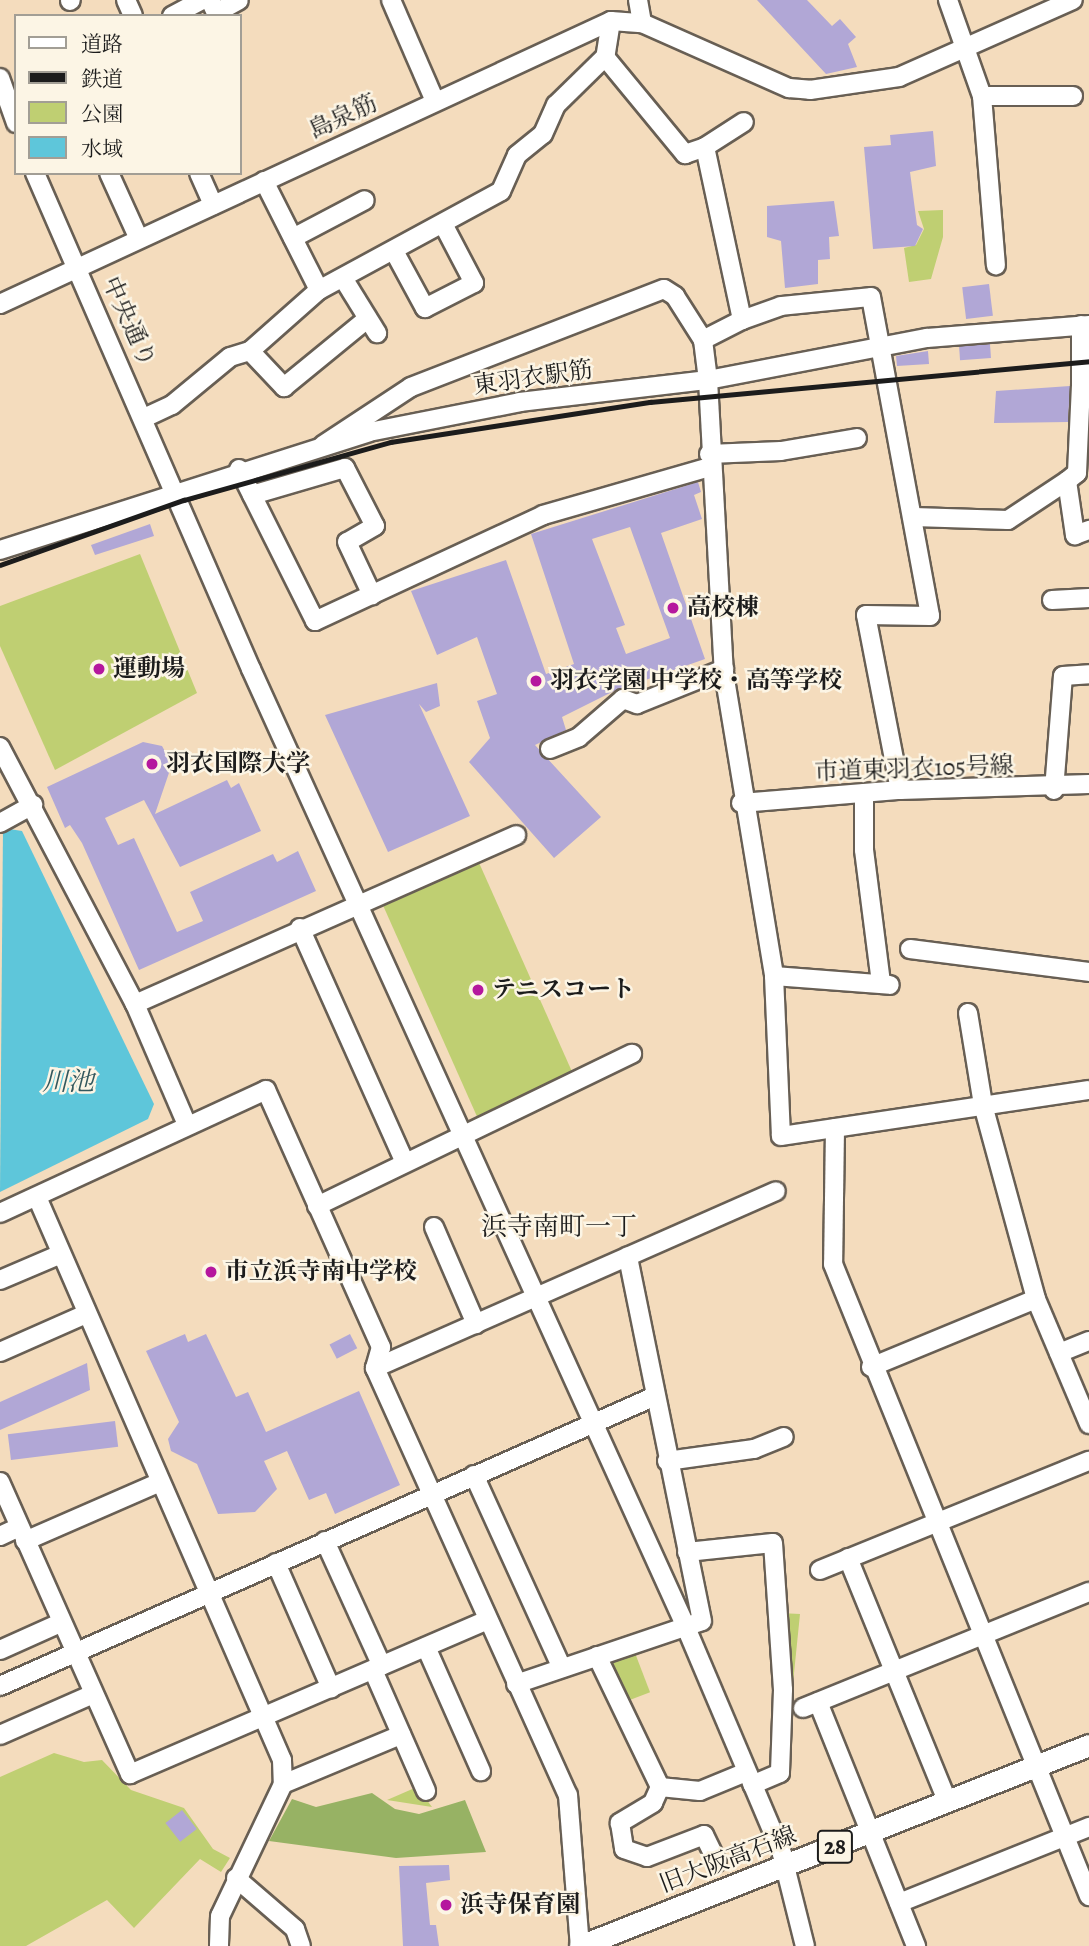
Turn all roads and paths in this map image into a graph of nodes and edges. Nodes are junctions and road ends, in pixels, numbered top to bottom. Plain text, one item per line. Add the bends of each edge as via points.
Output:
1 (202, 0) edge
2 (210, 0) edge
3 (239, 0) edge
4 (391, 0) edge
5 (638, 0) edge
6 (948, 0) edge
7 (1073, 0) edge
8 (176, 14) edge
9 (611, 21) junction
10 (642, 23) junction
11 (965, 48) junction
12 (605, 57) junction
13 (0, 78) edge
14 (982, 96) junction
15 (1073, 96) dead end
16 (435, 101) junction
17 (14, 118) edge
18 (744, 122) dead end
19 (705, 147) junction
20 (36, 175) edge
21 (110, 175) edge
22 (201, 175) edge
23 (264, 181) junction
24 (365, 200) dead end
25 (213, 205) junction
26 (443, 224) junction
27 (139, 239) junction
28 (293, 239) junction
29 (394, 251) junction
30 (996, 265) dead end
31 (78, 267) junction
32 (343, 278) junction
33 (319, 290) junction
34 (0, 304) edge
35 (742, 320) junction
36 (1085, 325) edge
37 (702, 340) junction
38 (881, 345) junction
39 (250, 351) junction
40 (708, 380) junction
41 (1085, 386) edge
42 (144, 418) junction
43 (857, 438) dead end
44 (323, 445) junction
45 (709, 460) junction
46 (239, 469) junction
47 (1067, 481) junction
48 (176, 491) junction
49 (252, 495) junction
50 (914, 517) junction
51 (1089, 530) edge
52 (0, 551) edge
53 (372, 595) junction
54 (1089, 598) edge
55 (1052, 600) dead end
56 (724, 669) junction
57 (1089, 674) edge
58 (0, 747) edge
59 (550, 749) dead end
60 (1089, 784) edge
61 (900, 790) junction
62 (1054, 790) junction
63 (864, 793) junction
64 (741, 803) junction
65 (33, 805) junction
66 (0, 823) edge
67 (516, 835) dead end
68 (359, 903) junction
69 (300, 928) junction
70 (910, 949) dead end
71 (1089, 972) edge
72 (774, 976) junction
73 (135, 1004) junction
74 (968, 1013) dead end
75 (632, 1054) dead end
76 (1089, 1090) edge
77 (982, 1105) junction
78 (187, 1125) junction
79 (835, 1128) junction
80 (462, 1133) junction
81 (404, 1160) junction
82 (776, 1191) dead end
83 (37, 1197) junction
84 (317, 1206) junction
85 (0, 1213) edge
86 (434, 1227) dead end
87 (61, 1254) junction
88 (628, 1256) junction
89 (0, 1280) edge
90 (536, 1299) junction
91 (1036, 1299) junction
92 (86, 1314) junction
93 (476, 1324) junction
94 (1089, 1340) edge
95 (0, 1352) edge
96 (1059, 1353) junction
97 (871, 1367) junction
98 (375, 1368) junction
99 (653, 1397) junction
100 (592, 1423) junction
101 (1089, 1424) edge
102 (784, 1437) dead end
103 (667, 1461) junction
104 (1089, 1461) edge
105 (474, 1475) junction
106 (0, 1482) edge
107 (160, 1482) junction
108 (431, 1494) junction
109 (936, 1523) junction
110 (22, 1534) junction
111 (0, 1536) edge
112 (325, 1541) junction
113 (687, 1552) junction
114 (848, 1558) junction
115 (276, 1563) junction
116 (820, 1570) dead end
117 (208, 1592) junction
118 (1089, 1592) edge
119 (487, 1620) junction
120 (60, 1623) junction
121 (685, 1625) junction
122 (984, 1634) junction
123 (426, 1647) junction
124 (0, 1650) edge
125 (72, 1651) junction
126 (597, 1656) junction
127 (377, 1668) junction
128 (562, 1668) junction
129 (893, 1671) junction
130 (516, 1684) junction
131 (0, 1686) edge
132 (331, 1688) junction
133 (91, 1695) junction
134 (263, 1718) junction
135 (0, 1735) edge
136 (401, 1735) junction
137 (1089, 1745) edge
138 (1037, 1765) junction
139 (481, 1771) dead end
140 (749, 1778) junction
141 (283, 1784) junction
142 (660, 1787) junction
143 (426, 1791) dead end
144 (947, 1800) junction
145 (1089, 1827) edge
146 (870, 1833) junction
147 (1065, 1837) junction
148 (717, 1862) dead end
149 (784, 1867) junction
150 (236, 1878) junction
151 (1089, 1896) edge
152 (899, 1903) junction
153 (590, 1944) edge
154 (219, 1946) edge
155 (301, 1946) edge
156 (806, 1946) edge
157 (916, 1946) edge

1 - 8 street
2 - 3 street via 216,13
4 - 16 street
5 - 10 street
6 - 11 street
7 - 11 street, 島泉筋
9 - 10 street, 島泉筋
9 - 12 street
9 - 16 street, 島泉筋
10 - 11 street, 島泉筋 via 789,88 810,90 899,78
11 - 14 street
12 - 19 street via 685,154
12 - 26 street via 556,105 543,134 517,155 501,191
13 - 17 street
14 - 15 street
14 - 30 street
16 - 23 street, 島泉筋
18 - 19 street
19 - 35 street
20 - 31 street, 中央通り
21 - 27 street
22 - 25 street
23 - 25 street, 島泉筋
23 - 28 street
24 - 28 street
25 - 27 street, 島泉筋
26 - 29 street
26 - 29 street via 474,283 425,308
27 - 31 street, 島泉筋
28 - 33 street
29 - 32 street
31 - 34 street, 島泉筋
31 - 42 street, 中央通り
32 - 33 street
32 - 39 street via 372,326 284,387
33 - 39 street
35 - 37 street
35 - 38 street via 781,306 872,297
36 - 38 street, 東羽衣駅筋
36 - 41 street
37 - 40 street
37 - 44 street via 664,289 411,387
38 - 40 street, 東羽衣駅筋
38 - 50 street
39 - 42 street via 230,357 172,405
40 - 44 street, 東羽衣駅筋 via 520,402
40 - 45 street
41 - 47 street via 1077,473
42 - 48 street, 中央通り
43 - 45 street
44 - 46 street, 東羽衣駅筋
45 - 53 street via 543,515
45 - 56 street
46 - 48 street, 東羽衣駅筋
46 - 49 street
47 - 50 street via 1008,520
47 - 51 street via 1075,535
48 - 52 street, 東羽衣駅筋
48 - 68 street, 中央通り
49 - 53 street via 315,621
49 - 53 street via 345,468 375,526 347,541
50 - 61 street via 930,616 866,615
54 - 55 street
56 - 59 street via 637,704 623,699 579,737
56 - 64 street
57 - 62 street via 1063,676
58 - 65 street
60 - 62 street, 市道東羽衣105号線
61 - 62 street, 市道東羽衣105号線
61 - 63 street, 市道東羽衣105号線
63 - 64 street, 市道東羽衣105号線
63 - 72 street via 866,874 885,984
64 - 72 street
65 - 66 street
65 - 73 street
67 - 68 street
68 - 69 street
68 - 80 street, 中央通り
69 - 73 street
69 - 81 street
70 - 71 street
72 - 79 street via 781,1136
73 - 78 street
74 - 77 street
75 - 80 street
76 - 77 street
77 - 79 street
77 - 91 street
78 - 83 street
78 - 84 street via 266,1090
79 - 97 street via 833,1264
80 - 81 street
80 - 90 street, 中央通り
81 - 84 street
82 - 88 street
83 - 85 street
83 - 87 street
84 - 98 street via 381,1347
86 - 93 street
87 - 89 street
87 - 92 street
88 - 90 street
88 - 99 street
90 - 93 street
90 - 100 street, 中央通り
91 - 96 street
91 - 97 street
92 - 95 street
92 - 107 street
93 - 98 street
94 - 96 street
96 - 101 street
97 - 109 street
98 - 108 street
99 - 100 street
99 - 103 street
100 - 105 street
100 - 121 street, 中央通り
102 - 103 street via 754,1449
103 - 113 street
104 - 109 street
105 - 108 street
105 - 128 street
106 - 110 street
107 - 110 street
107 - 117 street
108 - 112 street
108 - 119 street
109 - 114 street
109 - 122 street
110 - 111 street
110 - 120 street
112 - 115 street
112 - 127 street
113 - 121 street via 702,1621
113 - 140 street via 773,1543 783,1690 780,1773
114 - 116 street
114 - 129 street
115 - 117 street
115 - 132 street
117 - 125 street
117 - 134 street
118 - 122 street
119 - 123 street
119 - 130 street
120 - 124 street
120 - 125 street
121 - 126 street
121 - 140 street, 中央通り
122 - 129 street
122 - 138 street
123 - 127 street
123 - 139 street
125 - 131 street
125 - 133 street
126 - 128 street
126 - 142 street
127 - 132 street
127 - 136 street
128 - 130 street
129 - 144 street
129 - 146 street via 810,1705
130 - 153 street via 568,1796
132 - 134 street
133 - 134 street via 130,1774
133 - 135 street
134 - 141 street via 282,1760
136 - 141 street
136 - 143 street
137 - 138 main road, 旧大阪高石線 / 28
138 - 144 main road, 旧大阪高石線 / 28
138 - 147 street
140 - 142 street via 700,1791
140 - 149 street, 中央通り
141 - 150 street
142 - 148 street via 653,1803 620,1823 624,1849 647,1857 704,1835
144 - 146 main road, 旧大阪高石線 / 28
145 - 147 street
146 - 149 main road, 旧大阪高石線 / 28
146 - 152 street
147 - 151 street
147 - 152 street
149 - 153 main road, 旧大阪高石線 / 28
149 - 156 street, 中央通り
150 - 154 street via 220,1916
150 - 155 street via 295,1929
152 - 157 street

